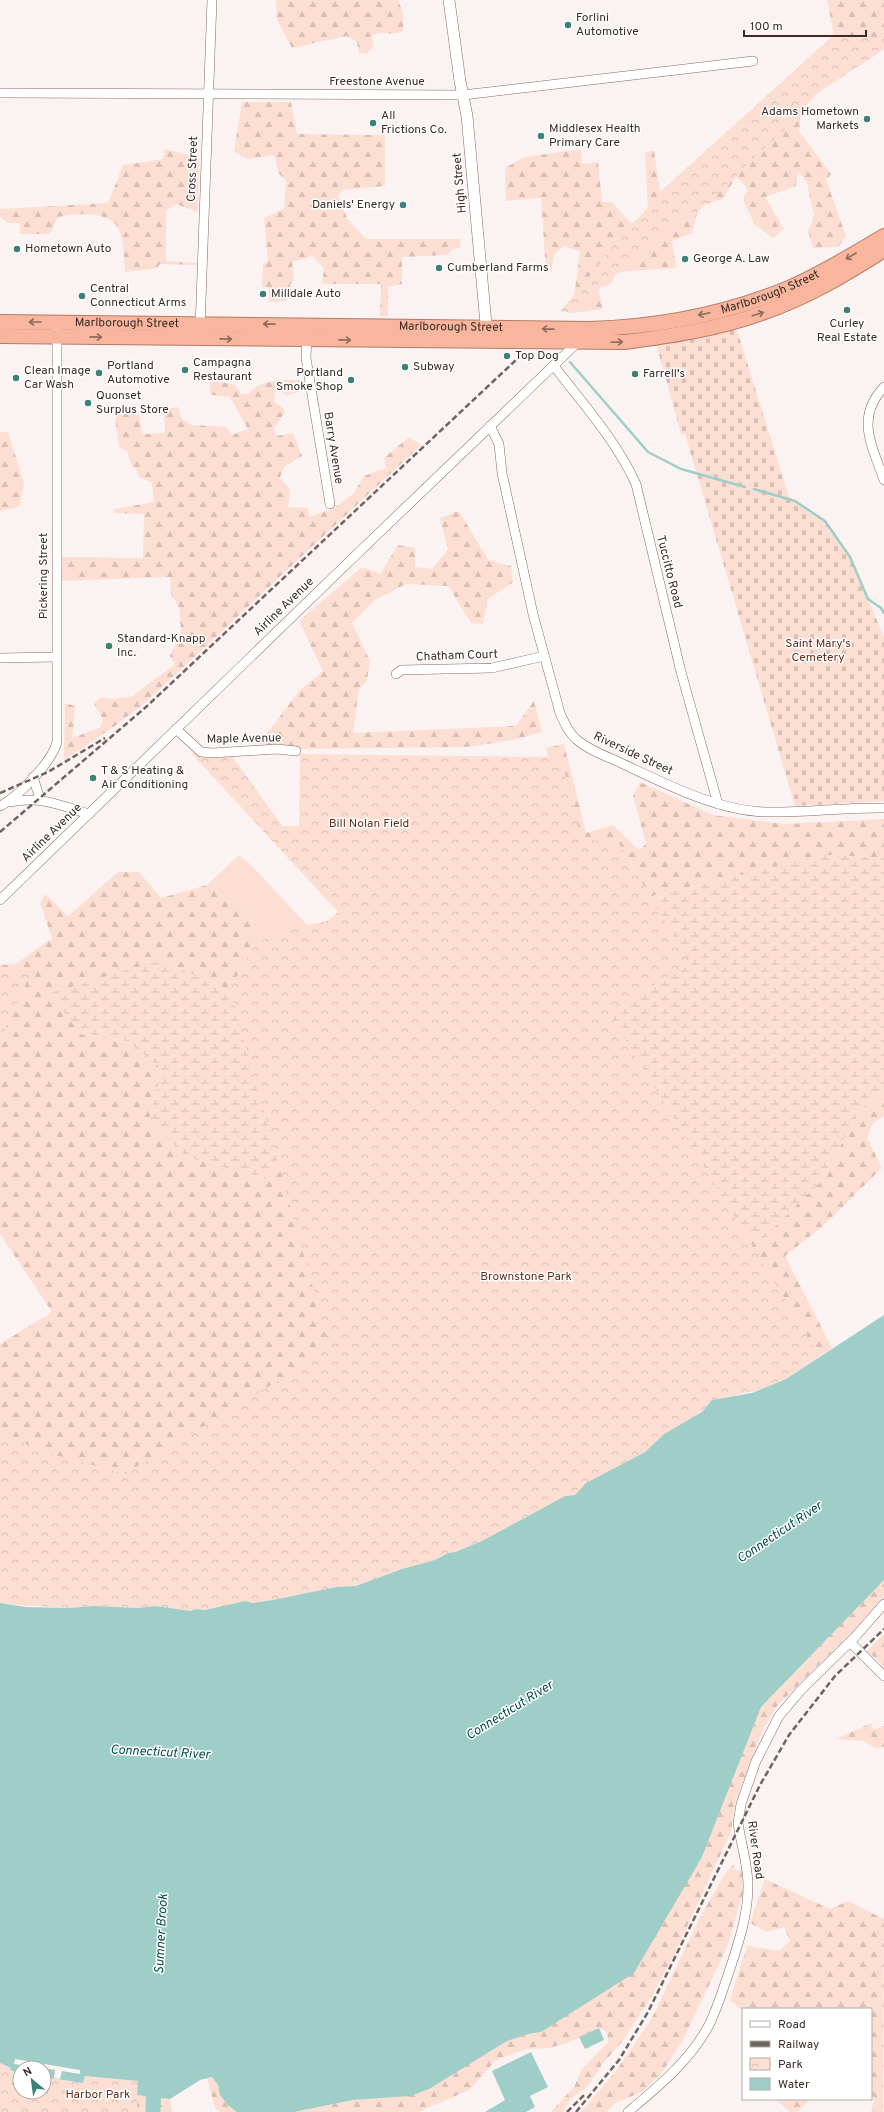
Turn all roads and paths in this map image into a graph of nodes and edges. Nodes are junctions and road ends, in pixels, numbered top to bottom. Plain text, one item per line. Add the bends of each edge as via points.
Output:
1 (212, 0) edge
2 (449, 0) edge
3 (753, 61) dead end
4 (0, 93) edge
5 (208, 93) junction
6 (463, 95) junction
7 (884, 236) edge
8 (884, 250) edge
9 (0, 322) edge
10 (57, 322) junction
11 (200, 324) junction
12 (308, 325) junction
13 (487, 335) junction
14 (0, 336) edge
15 (578, 336) junction
16 (57, 337) junction
17 (200, 338) junction
18 (306, 340) junction
19 (554, 366) junction
20 (884, 387) edge
21 (490, 426) junction
22 (884, 480) edge
23 (330, 504) dead end
24 (544, 656) junction
25 (55, 657) junction
26 (0, 658) edge
27 (396, 674) dead end
28 (176, 729) junction
29 (296, 751) dead end
30 (33, 777) junction
31 (40, 799) junction
32 (4, 804) edge
33 (718, 804) junction
34 (884, 808) edge
35 (89, 814) junction
36 (0, 900) edge
37 (884, 1604) edge
38 (850, 1642) junction
39 (884, 1676) edge
40 (628, 2112) edge

1 - 5 street, Cross Street
2 - 6 street, High Street
3 - 6 street, Freestone Avenue
4 - 5 street, Freestone Avenue
5 - 6 street, Freestone Avenue
5 - 11 street, Cross Street
6 - 13 street, High Street
7 -> 15 highway, Marlborough Street via 791,286 734,307 662,323
15 -> 8 highway, Marlborough Street via 625,342 664,337 728,323 760,314 817,290
10 -> 9 highway, Marlborough Street
10 - 11 highway, Marlborough Street
10 - 16 street, Pickering Street
12 -> 11 highway, Marlborough Street
11 - 17 street, Cross Street
12 - 13 highway, Marlborough Street
12 - 18 street, Barry Avenue
13 - 15 highway, Marlborough Street
18 -> 13 highway, Marlborough Street
14 - 16 highway, Marlborough Street
15 - 19 street, Airline Avenue
16 -> 17 highway, Marlborough Street
16 - 25 street, Pickering Street
17 -> 18 highway, Marlborough Street
18 - 23 street, Barry Avenue via 306,358
19 - 21 street, Airline Avenue
19 - 33 street, Tuccitto Road via 614,443 636,484 681,672
20 - 22 street via 868,411 867,427
21 - 24 street, Riverside Street via 499,444 505,488
21 - 28 street, Airline Avenue
24 - 27 street, Chatham Court via 492,668 401,670
24 - 33 street, Riverside Street via 560,713 574,738 597,752
25 - 26 street
25 - 30 street, Pickering Street via 57,742 51,758
28 - 29 street, Maple Avenue via 201,752 277,749
28 - 35 street, Airline Avenue
30 - 31 street
30 - 32 street, Pickering Street
31 - 32 street via 26,798
31 - 35 street
33 - 34 street, Riverside Street via 740,810 766,812
35 - 36 street, Airline Avenue
37 - 38 street, River Road
38 - 39 street
38 - 40 street, River Road via 801,1690 779,1716 764,1742 748,1782 738,1823 747,1876 746,1907 739,1941 710,2023 678,2066

